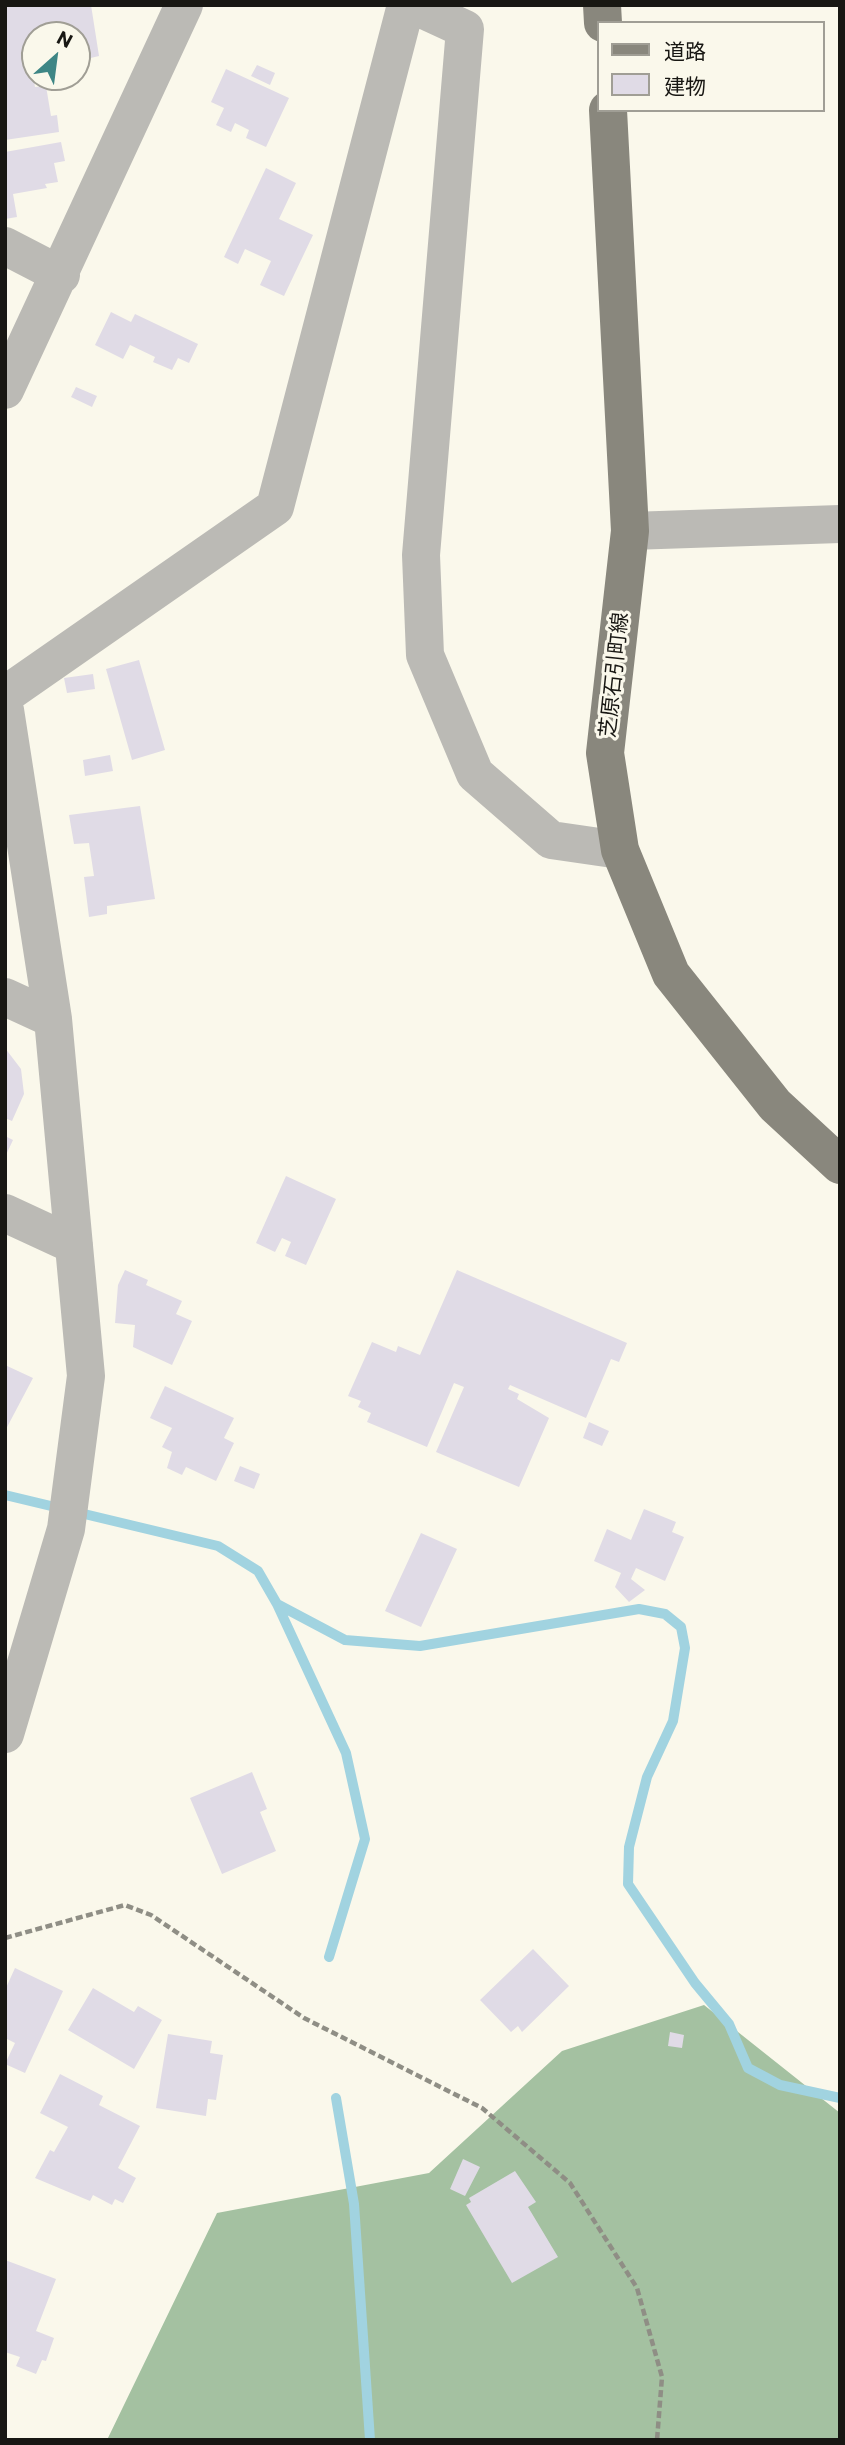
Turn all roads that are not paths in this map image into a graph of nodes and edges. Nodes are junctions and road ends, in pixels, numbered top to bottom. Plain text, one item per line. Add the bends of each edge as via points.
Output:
1 (184, 5) edge
2 (406, 5) edge
3 (413, 5) edge
4 (608, 112) edge
5 (5, 246) edge
6 (61, 275) junction
7 (5, 390) edge
8 (840, 524) edge
9 (630, 531) junction
10 (5, 695) edge
11 (5, 710) edge
12 (620, 850) junction
13 (5, 997) edge
14 (53, 1019) junction
15 (840, 1165) edge
16 (5, 1213) edge
17 (74, 1245) junction
18 (5, 1734) edge

1 - 6 street
2 - 10 street via 275,508
3 - 12 street via 465,29 421,555 425,655 475,775 551,840
4 - 9 main road, 芝原石引町線
5 - 6 street
6 - 7 street
8 - 9 street
9 - 12 main road, 芝原石引町線 via 605,753
11 - 14 street
12 - 15 main road, 芝原石引町線 via 671,974 775,1105
13 - 14 street
14 - 17 street
16 - 17 street
17 - 18 street via 86,1376 68,1514

